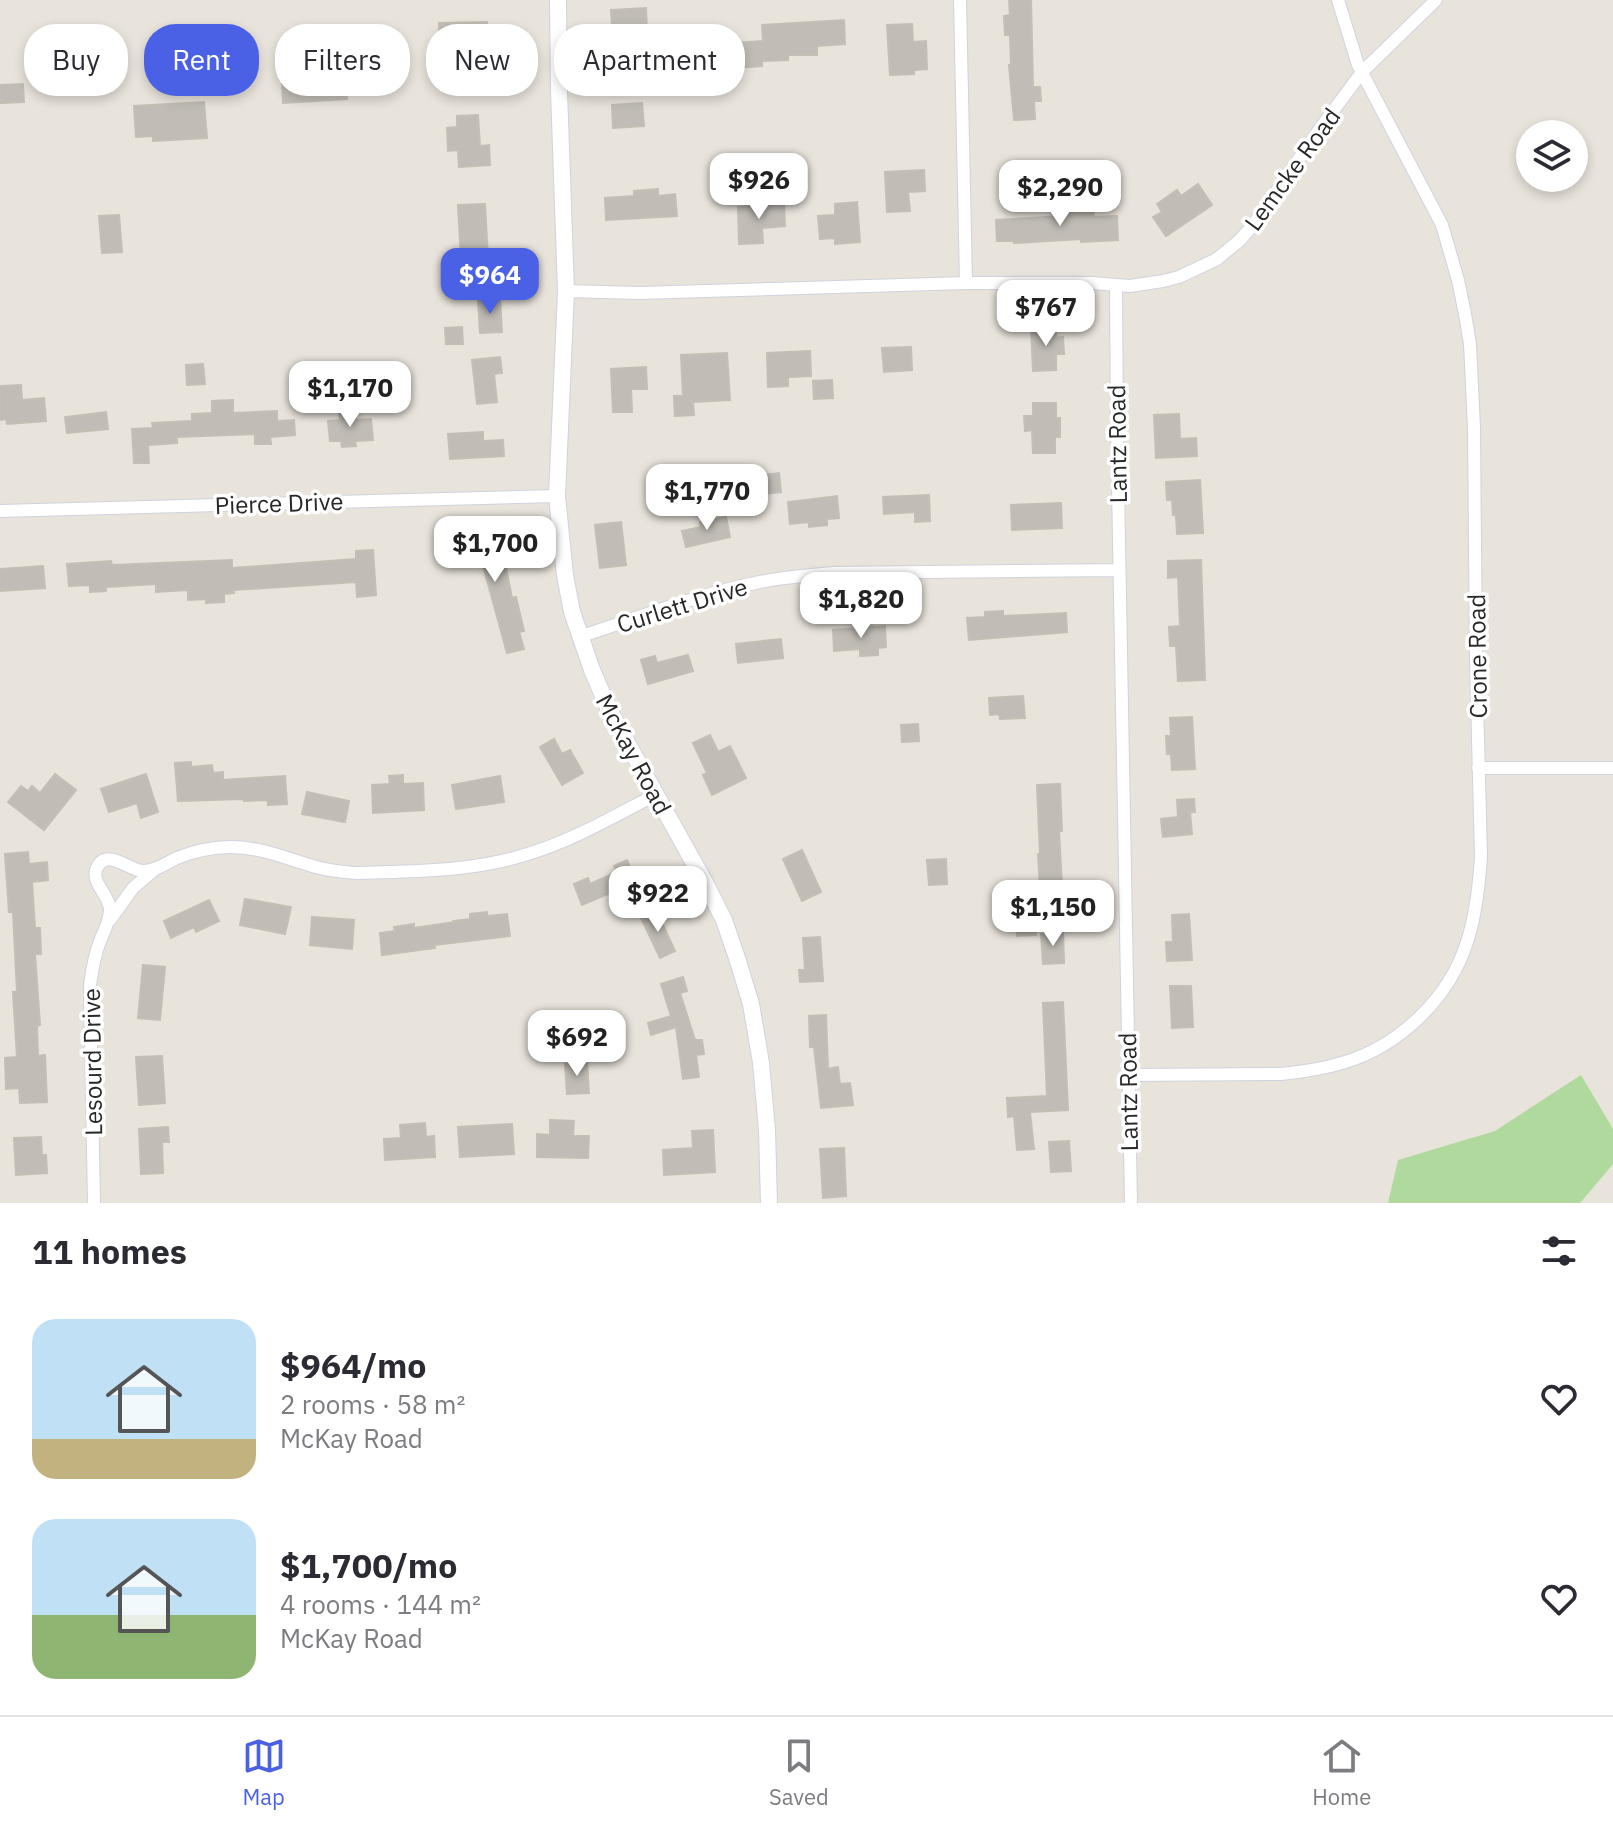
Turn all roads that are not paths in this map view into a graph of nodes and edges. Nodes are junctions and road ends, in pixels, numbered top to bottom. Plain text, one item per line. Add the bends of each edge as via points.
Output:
1 (558, 0) edge
2 (960, 0) edge
3 (1338, 0) edge
4 (1436, 0) edge
5 (1362, 72) junction
6 (966, 283) junction
7 (1116, 286) junction
8 (566, 291) junction
9 (557, 496) junction
10 (0, 511) edge
11 (1119, 570) junction
12 (582, 636) junction
13 (1478, 768) junction
14 (1613, 768) edge
15 (655, 795) junction
16 (156, 869) junction
17 (108, 923) junction
18 (1128, 1075) junction
19 (94, 1203) edge
20 (769, 1203) edge
21 (1131, 1203) edge

1 - 8 street
2 - 6 street
3 - 5 street, Crone Road
4 - 5 street, Lemcke Road
5 - 7 street, Lemcke Road via 1240,240 1217,259 1179,277
5 - 13 street, Crone Road via 1442,225 1465,314 1474,428
6 - 7 street
6 - 8 street
7 - 11 street, Lantz Road
8 - 9 street, McKay Road
9 - 10 street, Pierce Drive
9 - 12 street, McKay Road via 565,575
11 - 12 street, Curlett Drive via 789,577 717,592
11 - 18 street, Lantz Road
12 - 15 street, McKay Road via 610,712
13 - 14 street
13 - 18 street, Crone Road via 1481,857 1466,943 1438,996 1407,1028 1357,1058 1303,1072
15 - 16 street, Lesourd Drive via 542,850 464,868 356,873 318,868 263,850 228,847 176,858
15 - 20 street, McKay Road via 724,920 751,1004 767,1130
16 - 17 street, Lesourd Drive via 133,888
16 - 17 street via 137,870 114,858 100,864 96,878 109,902
17 - 19 street, Lesourd Drive via 90,985
18 - 21 street, Lantz Road

